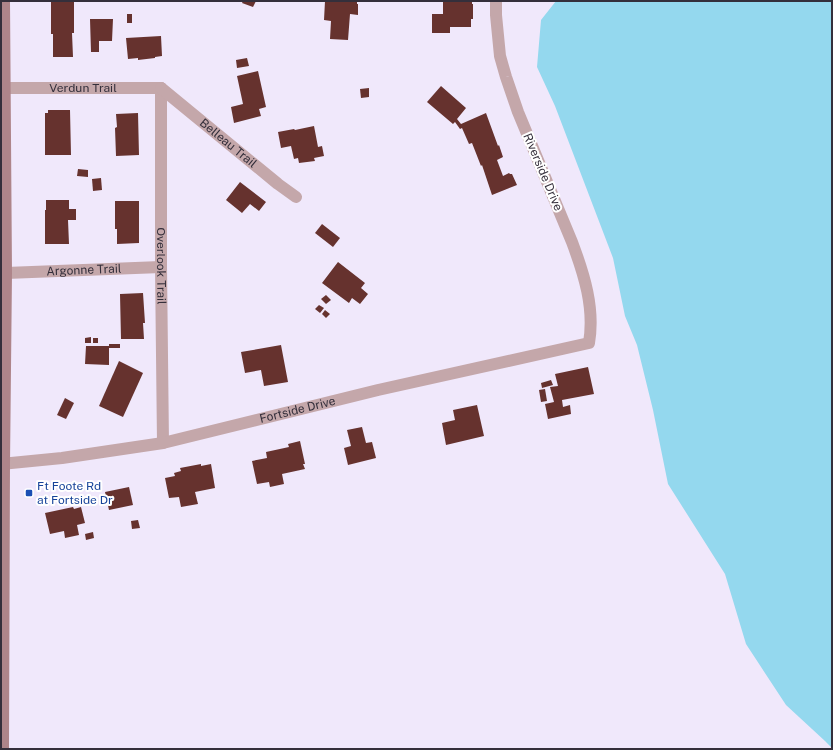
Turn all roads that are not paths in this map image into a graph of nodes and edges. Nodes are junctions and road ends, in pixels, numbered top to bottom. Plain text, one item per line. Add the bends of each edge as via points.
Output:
1 (4, 1) edge
2 (496, 1) edge
3 (6, 88) junction
4 (161, 88) junction
5 (296, 197) dead end
6 (161, 267) junction
7 (6, 273) junction
8 (589, 343) joint
9 (163, 443) junction
10 (2, 464) edge
11 (2, 664) edge
12 (3, 749) edge

1 - 3 street
2 - 8 street, Riverside Drive via 500,56 506,77 572,242 587,288 591,314
3 - 4 street, Verdun Trail
3 - 7 street
4 - 5 street, Belleau Trail
4 - 6 street, Overlook Trail
6 - 7 street, Argonne Trail
6 - 9 street, Overlook Trail
7 - 10 street
8 - 9 street, Fortside Drive via 378,390
9 - 10 street, Fortside Drive
10 - 11 street
11 - 12 street

